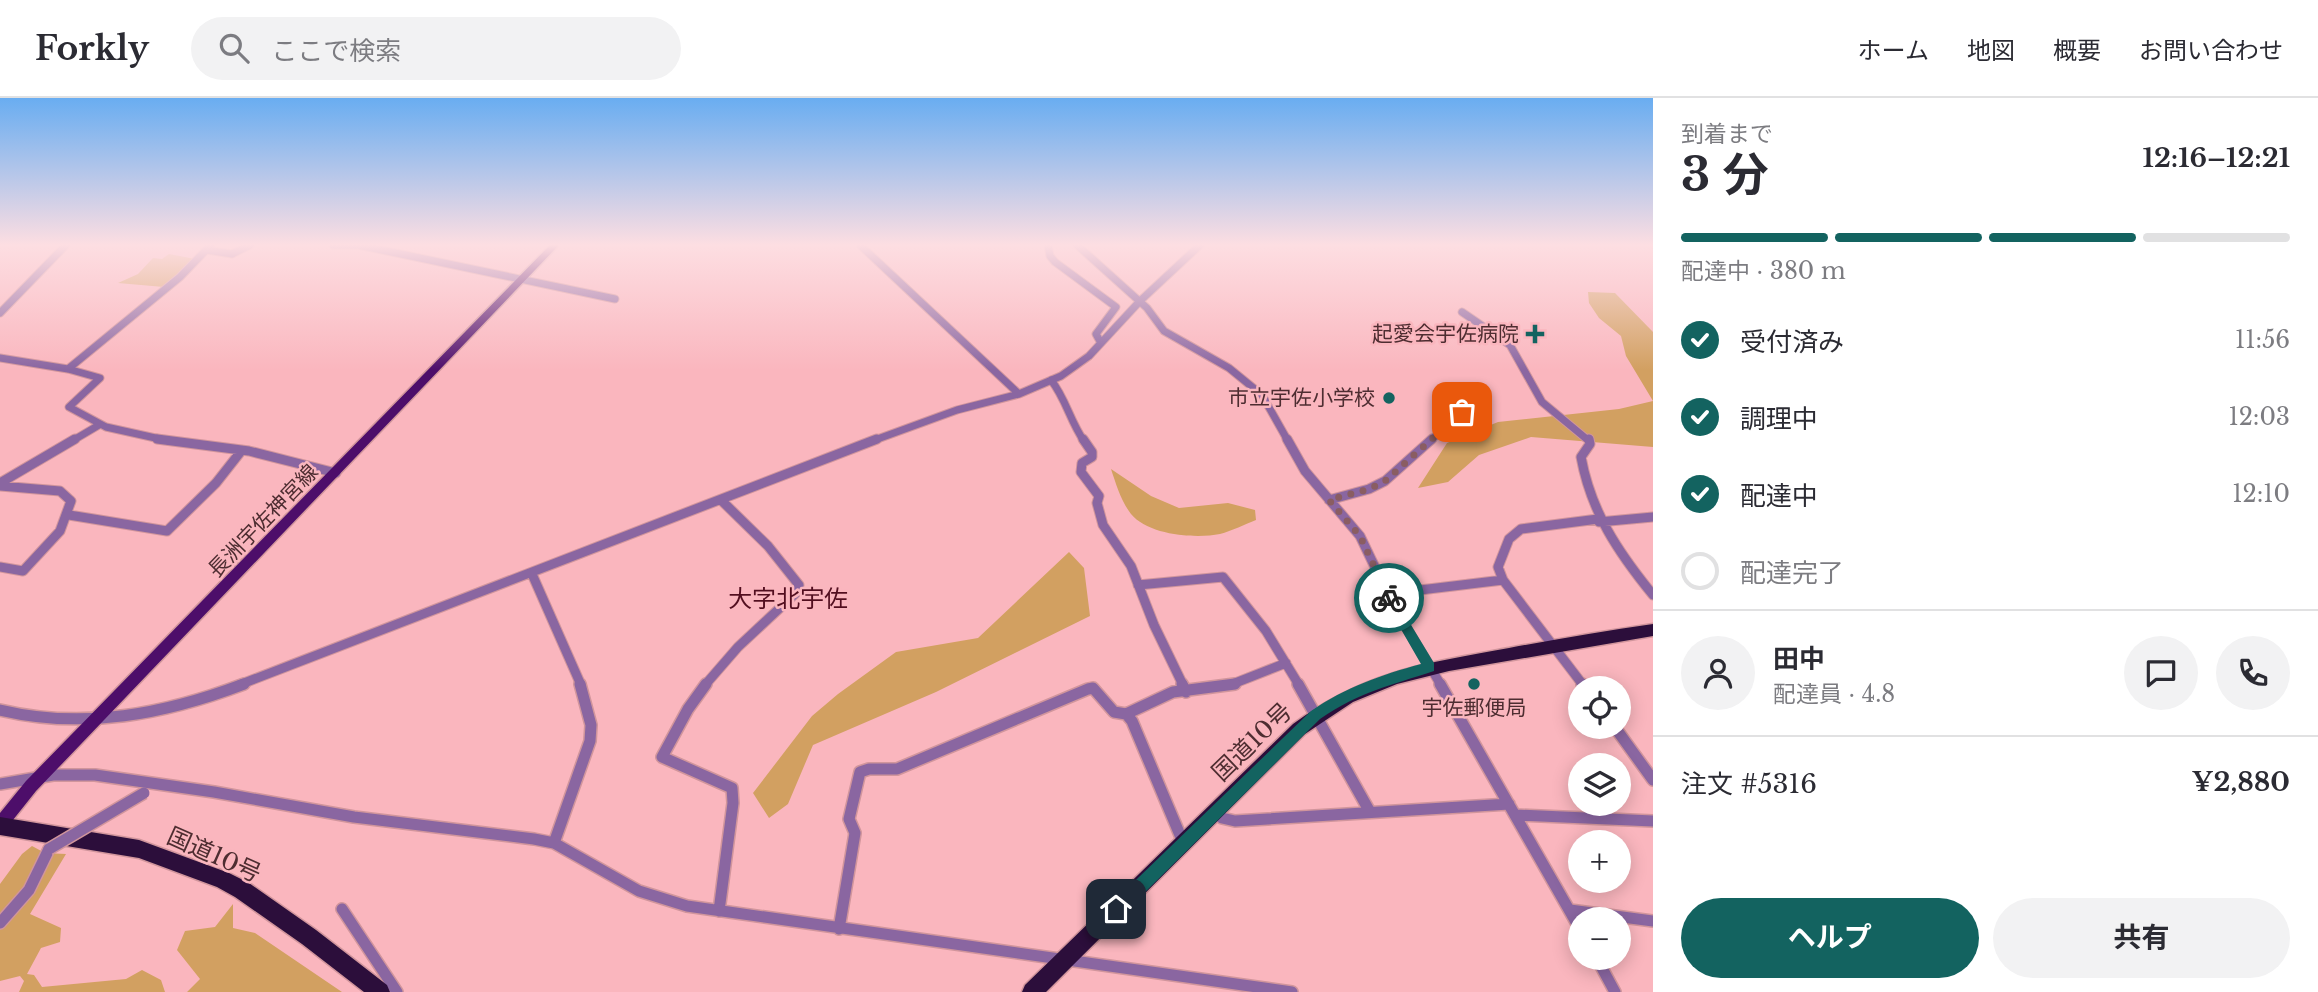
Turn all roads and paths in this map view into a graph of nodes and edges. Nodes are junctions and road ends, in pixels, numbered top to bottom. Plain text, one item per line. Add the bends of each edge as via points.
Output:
1 (26, 287) edge
2 (167, 287) edge
3 (515, 287) edge
4 (554, 287) edge
5 (904, 287) edge
6 (1089, 287) edge
7 (1125, 287) edge
8 (1154, 287) edge
9 (615, 299) dead end
10 (1140, 300) junction
11 (1462, 312) dead end
12 (0, 313) edge
13 (1101, 343) junction
14 (0, 358) edge
15 (68, 369) junction
16 (1051, 380) junction
17 (1019, 394) junction
18 (1462, 412) dead end
19 (99, 425) junction
20 (242, 450) junction
21 (336, 473) junction
22 (0, 484) edge
23 (721, 500) junction
24 (1329, 500) junction
25 (69, 515) junction
26 (1653, 517) edge
27 (1598, 520) junction
28 (0, 567) edge
29 (532, 574) junction
30 (1503, 580) junction
31 (1138, 585) junction
32 (1387, 594) junction
33 (1653, 595) edge
34 (1653, 629) edge
35 (1554, 646) junction
36 (1286, 663) junction
37 (1430, 667) junction
38 (1576, 676) edge
39 (1186, 692) junction
40 (0, 710) edge
41 (1126, 714) junction
42 (1316, 715) junction
43 (97, 720) junction
44 (1624, 739) edge
45 (41, 776) junction
46 (1653, 779) edge
47 (0, 784) edge
48 (159, 784) junction
49 (1508, 804) junction
50 (1214, 812) junction
51 (1370, 812) junction
52 (1516, 816) junction
53 (1653, 821) edge
54 (0, 826) edge
55 (1186, 840) junction
56 (554, 843) junction
57 (1568, 907) edge
58 (342, 909) dead end
59 (719, 911) junction
60 (1631, 918) edge
61 (1653, 921) edge
62 (0, 923) edge
63 (839, 929) junction
64 (1064, 961) junction
65 (1603, 970) edge
66 (1261, 990) edge
67 (380, 992) edge
68 (397, 992) edge
69 (1032, 992) edge
70 (1292, 992) edge
71 (1615, 992) edge

1 - 12 street
2 - 15 street
3 - 21 main road, 長洲宇佐神宮線
4 - 9 street
5 - 17 street
6 - 13 street via 1116,307 1096,334
7 - 10 street
8 - 10 street
10 - 13 street
10 - 24 street via 1170,335 1217,360 1256,389 1305,471
11 - 27 street via 1510,345 1542,402 1589,438 1581,457
13 - 16 street via 1081,363
14 - 15 street
15 - 19 street via 101,379 69,407
16 - 17 street
16 - 31 street via 1064,396 1072,424 1092,452 1081,472 1096,490 1103,525 1131,566
17 - 23 street via 934,418
18 - 24 street via 1385,481
19 - 20 street via 132,435
19 - 22 street
20 - 21 street
20 - 25 street via 167,531
21 - 43 main road, 長洲宇佐神宮線
22 - 25 street via 60,491 71,501
23 - 29 street
23 - 59 street via 768,546 799,585 698,691 662,757 732,788
24 - 32 street via 1360,536
25 - 28 street via 23,571
26 - 27 street
27 - 30 street via 1539,525 1513,534 1499,561
27 - 33 street
29 - 43 street via 207,698
29 - 56 street via 573,662 592,724 590,742
30 - 32 street
30 - 35 street
31 - 36 street via 1223,577
31 - 39 street
32 - 37 street
34 - 35 highway, 国道10号
35 - 37 highway, 国道10号
35 - 38 street
36 - 39 street via 1229,686
36 - 42 street
37 - 42 highway, 国道10号 via 1374,683
37 - 49 street
39 - 41 street via 1166,694
40 - 43 street
41 - 55 street
41 - 63 street via 1114,712 1093,688 1088,689 897,769 860,772 849,819 855,833
42 - 50 highway, 国道10号
42 - 51 street
43 - 45 main road, 長洲宇佐神宮線
44 - 46 street
45 - 47 street
45 - 48 street via 95,775
45 - 54 main road, 長洲宇佐神宮線
48 - 56 street via 354,817
48 - 62 street, bridge via 49,849 29,890
49 - 51 street via 1414,813
49 - 52 street
50 - 51 street via 1235,821
50 - 55 highway, 国道10号
52 - 53 street
52 - 57 street
54 - 67 highway, 国道10号 via 139,849 222,880 309,937
55 - 64 highway, 国道10号
56 - 59 street via 639,891
58 - 68 street
59 - 63 street
60 - 61 street
63 - 64 street
64 - 66 street
64 - 69 highway, 国道10号
65 - 71 street
66 - 70 street

